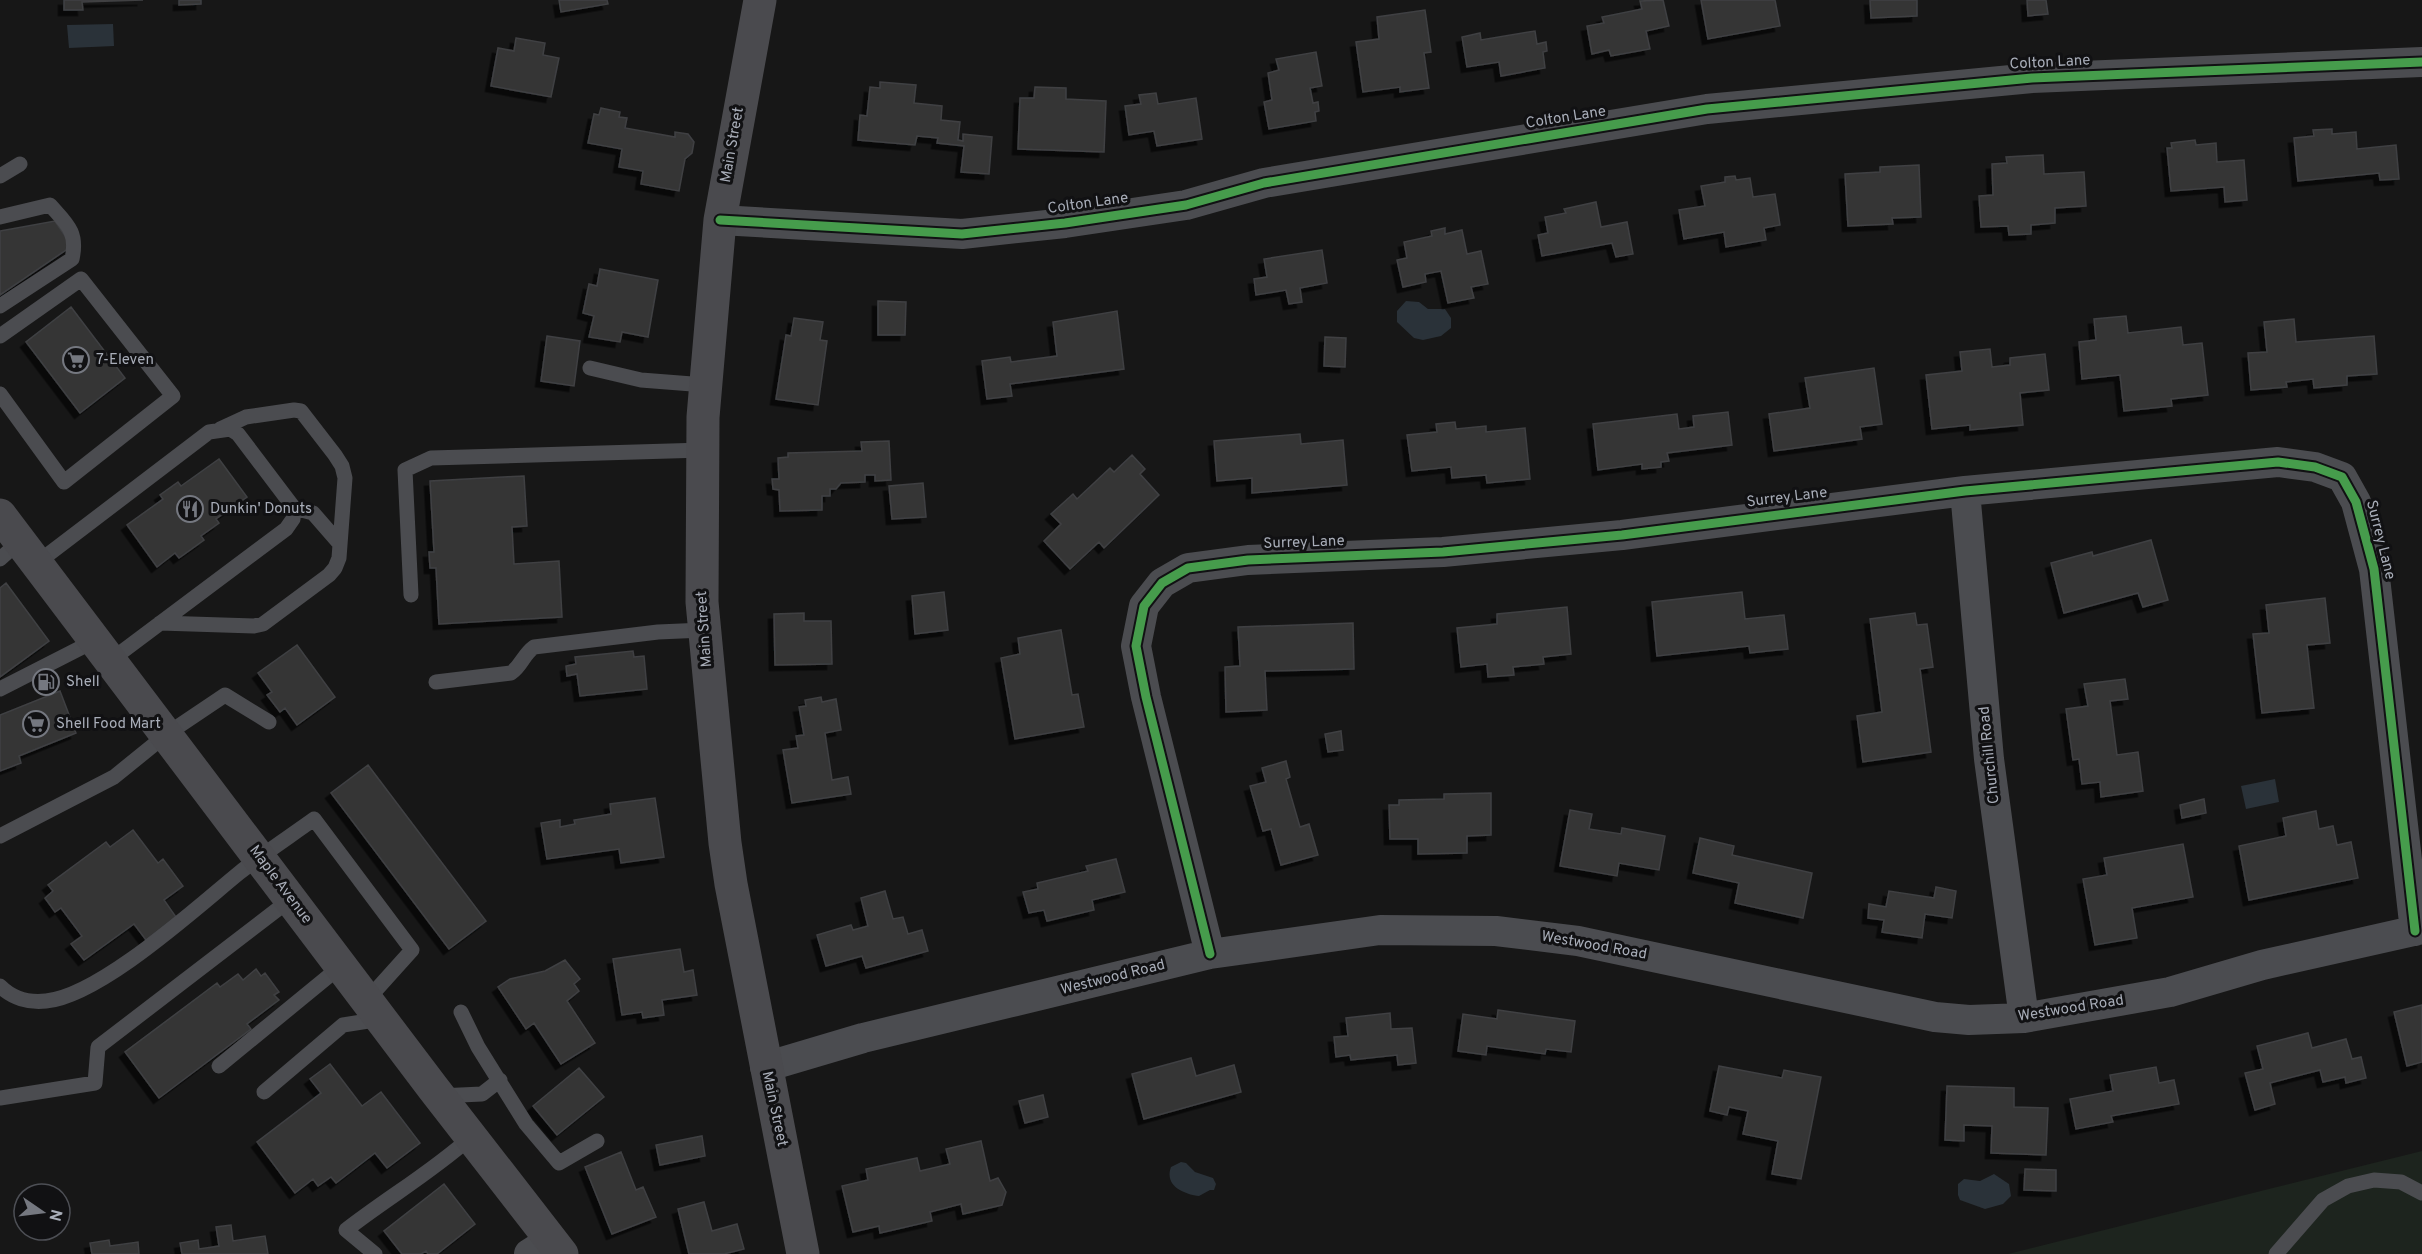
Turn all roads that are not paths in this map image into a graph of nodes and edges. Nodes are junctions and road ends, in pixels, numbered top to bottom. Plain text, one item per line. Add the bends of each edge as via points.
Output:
1 (760, 0) edge
2 (2422, 62) edge
3 (20, 164) dead end
4 (0, 176) edge
5 (0, 217) edge
6 (720, 220) junction
7 (0, 306) edge
8 (0, 336) edge
9 (590, 368) dead end
10 (705, 385) junction
11 (0, 394) edge
12 (220, 429) junction
13 (704, 450) junction
14 (1965, 491) junction
15 (294, 508) junction
16 (0, 515) edge
17 (340, 544) junction
18 (19, 554) edge
19 (411, 595) dead end
20 (160, 623) junction
21 (704, 630) junction
22 (103, 650) junction
23 (436, 681) dead end
24 (0, 689) edge
25 (269, 722) dead end
26 (167, 734) junction
27 (0, 836) edge
28 (260, 857) junction
29 (291, 899) junction
30 (2419, 930) edge
31 (1210, 954) junction
32 (341, 966) junction
33 (0, 986) edge
34 (374, 1009) junction
35 (461, 1012) dead end
36 (2024, 1018) junction
37 (219, 1066) dead end
38 (765, 1066) junction
39 (500, 1080) junction
40 (264, 1092) dead end
41 (439, 1096) junction
42 (0, 1098) edge
43 (471, 1137) junction
44 (597, 1140) dead end
45 (2422, 1193) edge
46 (547, 1249) edge
47 (375, 1254) edge
48 (802, 1254) edge
49 (2276, 1254) edge

1 - 6 main road, Main Street
2 - 6 street, Colton Lane via 2032,78 1707,109 1264,183 1186,205 962,234
3 - 4 lane
5 - 7 lane via 50,205 69,225 76,243 72,260
6 - 10 main road, Main Street
8 - 11 lane via 81,279 172,396 64,482
9 - 10 lane via 641,380
10 - 13 main road, Main Street
12 - 15 lane via 238,434
12 - 17 lane via 246,417 301,411 342,466 345,478
12 - 18 lane via 209,432
13 - 19 lane via 431,458 405,470
13 - 21 main road, Main Street
14 - 30 street, Surrey Lane via 2278,462 2315,467 2342,477 2356,502 2374,569
14 - 31 street, Surrey Lane via 1611,536 1443,552 1239,561 1188,568 1162,583 1144,606 1136,646
14 - 36 street, Churchill Road via 1989,759
15 - 17 lane via 313,513
15 - 20 lane via 286,529
16 - 18 main road, Maple Avenue
17 - 20 lane via 339,558 329,575 263,624
18 - 22 main road, Maple Avenue
20 - 22 lane
21 - 23 lane via 534,647 511,673
21 - 38 main road, Main Street via 726,854
22 - 24 lane
22 - 26 main road, Maple Avenue
25 - 26 lane via 225,695
26 - 27 lane via 114,777
26 - 28 main road, Maple Avenue
28 - 29 main road, Maple Avenue
28 - 33 lane via 124,965 90,985 48,1001 14,997
28 - 34 lane via 314,819 412,950
29 - 32 main road, Maple Avenue
29 - 42 lane via 98,1047 95,1083
30 - 36 street, Westwood Road via 2262,965 2170,992
31 - 36 street, Westwood Road via 1380,930 1496,931 1578,941 1935,1017
31 - 38 street, Westwood Road via 863,1038
32 - 34 main road, Maple Avenue
32 - 37 lane
34 - 40 lane via 343,1025
34 - 41 main road, Maple Avenue
35 - 39 lane
38 - 48 main road, Main Street
39 - 41 lane via 482,1094
39 - 44 lane via 526,1124 559,1163
41 - 43 main road, Maple Avenue
43 - 46 main road, Maple Avenue
43 - 47 lane via 439,1166 346,1230
45 - 49 lane via 2401,1182 2374,1180 2348,1186 2324,1200

